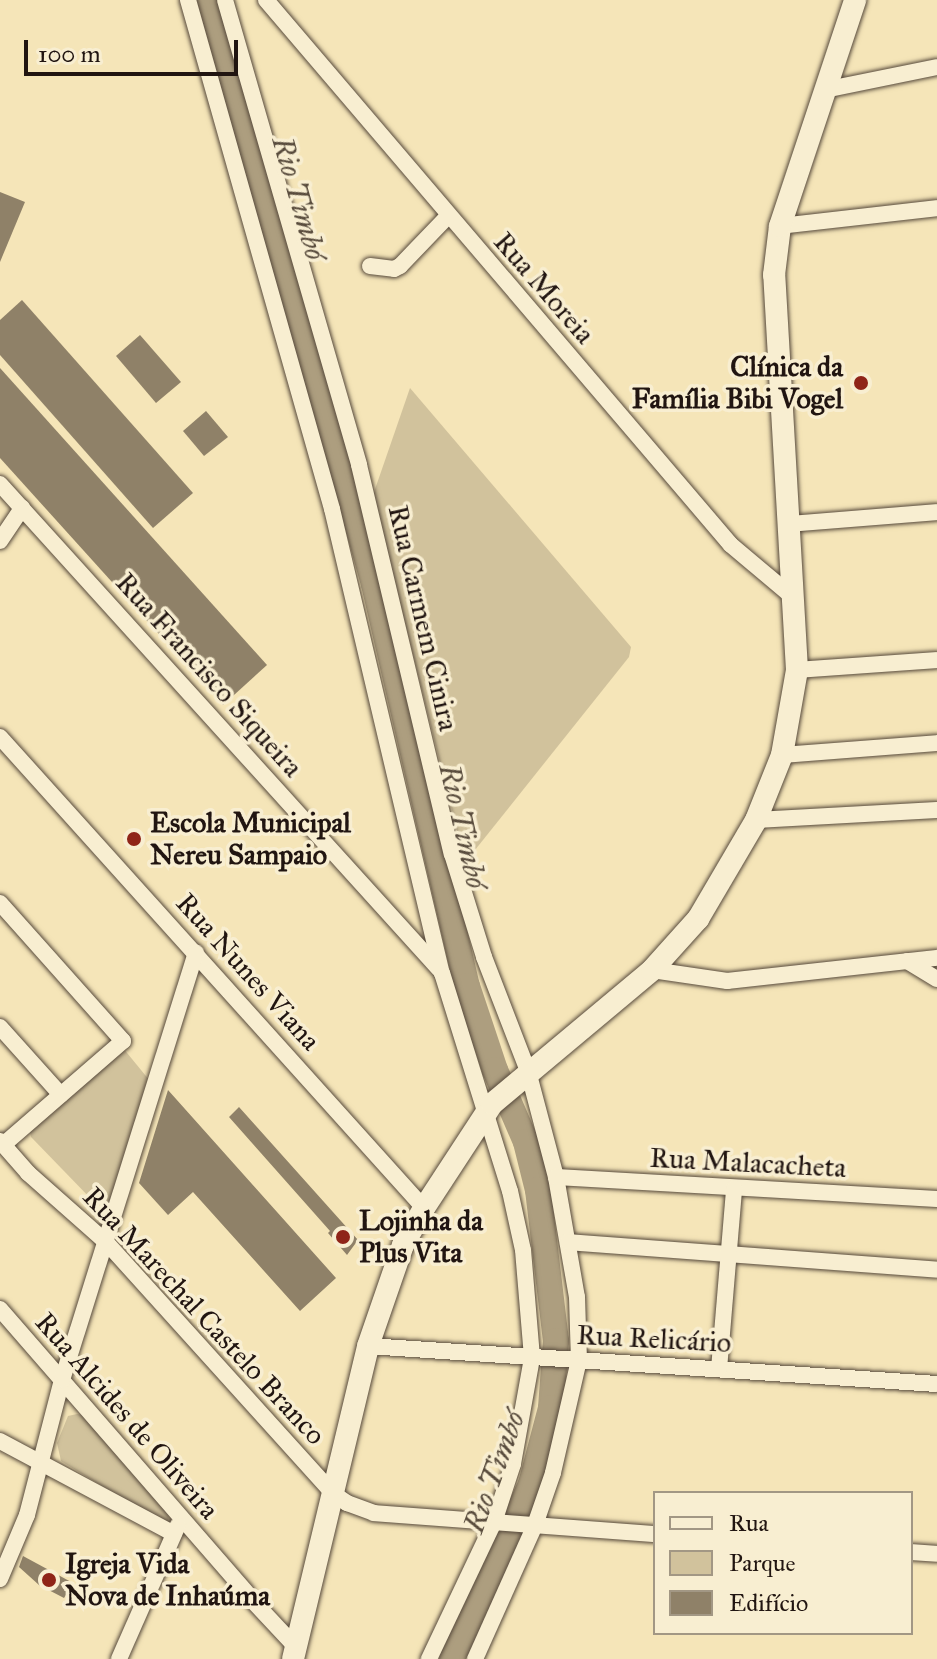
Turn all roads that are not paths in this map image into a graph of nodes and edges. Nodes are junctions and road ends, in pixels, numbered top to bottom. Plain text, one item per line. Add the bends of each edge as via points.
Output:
1 (188, 0) edge
2 (225, 0) edge
3 (267, 0) edge
4 (855, 0) edge
5 (937, 67) edge
6 (824, 90) junction
7 (937, 208) edge
8 (448, 216) junction
9 (780, 226) junction
10 (370, 266) dead end
11 (0, 484) edge
12 (22, 508) junction
13 (937, 512) edge
14 (789, 524) junction
15 (0, 541) edge
16 (794, 598) junction
17 (937, 660) edge
18 (797, 670) junction
19 (0, 737) edge
20 (937, 743) edge
21 (782, 755) junction
22 (937, 810) edge
23 (756, 820) junction
24 (0, 903) edge
25 (196, 952) junction
26 (937, 958) edge
27 (905, 960) junction
28 (652, 970) junction
29 (442, 973) junction
30 (937, 979) edge
31 (0, 1027) edge
32 (523, 1075) junction
33 (61, 1095) junction
34 (488, 1109) junction
35 (2, 1143) edge
36 (556, 1177) junction
37 (734, 1189) junction
38 (937, 1199) edge
39 (424, 1208) junction
40 (106, 1242) junction
41 (568, 1242) junction
42 (728, 1256) junction
43 (937, 1270) edge
44 (0, 1309) edge
45 (368, 1346) junction
46 (536, 1358) junction
47 (574, 1360) junction
48 (719, 1369) junction
49 (62, 1380) junction
50 (937, 1384) edge
51 (0, 1441) edge
52 (42, 1462) junction
53 (334, 1494) junction
54 (182, 1518) junction
55 (497, 1523) junction
56 (530, 1525) junction
57 (174, 1534) junction
58 (653, 1534) edge
59 (913, 1552) edge
60 (937, 1554) edge
61 (0, 1579) edge
62 (294, 1653) edge
63 (119, 1659) edge
64 (429, 1659) edge
65 (475, 1659) edge

1 - 29 street via 332,509
2 - 32 street, Rua Carmem Cinira via 362,476 452,854
3 - 8 street, Rua Moreia
4 - 6 main road
5 - 6 street
6 - 9 main road
7 - 9 street
8 - 10 street via 400,266
8 - 16 street, Rua Moreia via 731,545
9 - 14 main road via 774,332
11 - 12 street, Rua Francisco Siqueira
12 - 15 street
12 - 29 street, Rua Francisco Siqueira
13 - 14 street
14 - 16 main road
16 - 18 main road
17 - 18 street
18 - 21 main road
19 - 25 street, Rua Nunes Viana
20 - 21 street
21 - 23 main road
22 - 23 street
23 - 28 main road via 704,910
24 - 33 street via 123,1041
25 - 39 street, Rua Nunes Viana
25 - 40 street
26 - 27 street
27 - 28 street via 727,981
27 - 30 street
28 - 32 main road
29 - 34 street
31 - 33 street
32 - 34 main road
32 - 36 street, Rua Carmem Cinira
33 - 35 street
34 - 39 main road
34 - 46 street via 523,1250
35 - 40 street, Rua Marechal Castelo Branco
36 - 37 street, Rua Malacacheta
36 - 41 street, Rua Carmem Cinira
37 - 38 street, Rua Malacacheta
37 - 42 street
39 - 45 main road via 398,1257
40 - 49 street
40 - 53 street, Rua Marechal Castelo Branco
41 - 42 street
41 - 47 street, Rua Carmem Cinira via 577,1297
42 - 43 street
42 - 48 street
44 - 49 street, Rua Alcides de Oliveira
45 - 46 street, Rua Relicário
45 - 53 main road
46 - 47 street, Rua Relicário
46 - 55 street
47 - 48 street, Rua Relicário
47 - 56 street, Rua Carmem Cinira via 556,1460
48 - 50 street, Rua Relicário
49 - 52 street
49 - 54 street, Rua Alcides de Oliveira
51 - 52 street
52 - 57 street
52 - 61 street
53 - 55 street via 374,1513
53 - 62 main road
54 - 57 street
54 - 62 street, Rua Alcides de Oliveira
55 - 56 street
55 - 64 street
56 - 58 street
56 - 65 street, Rua Carmem Cinira
57 - 63 street
59 - 60 street

